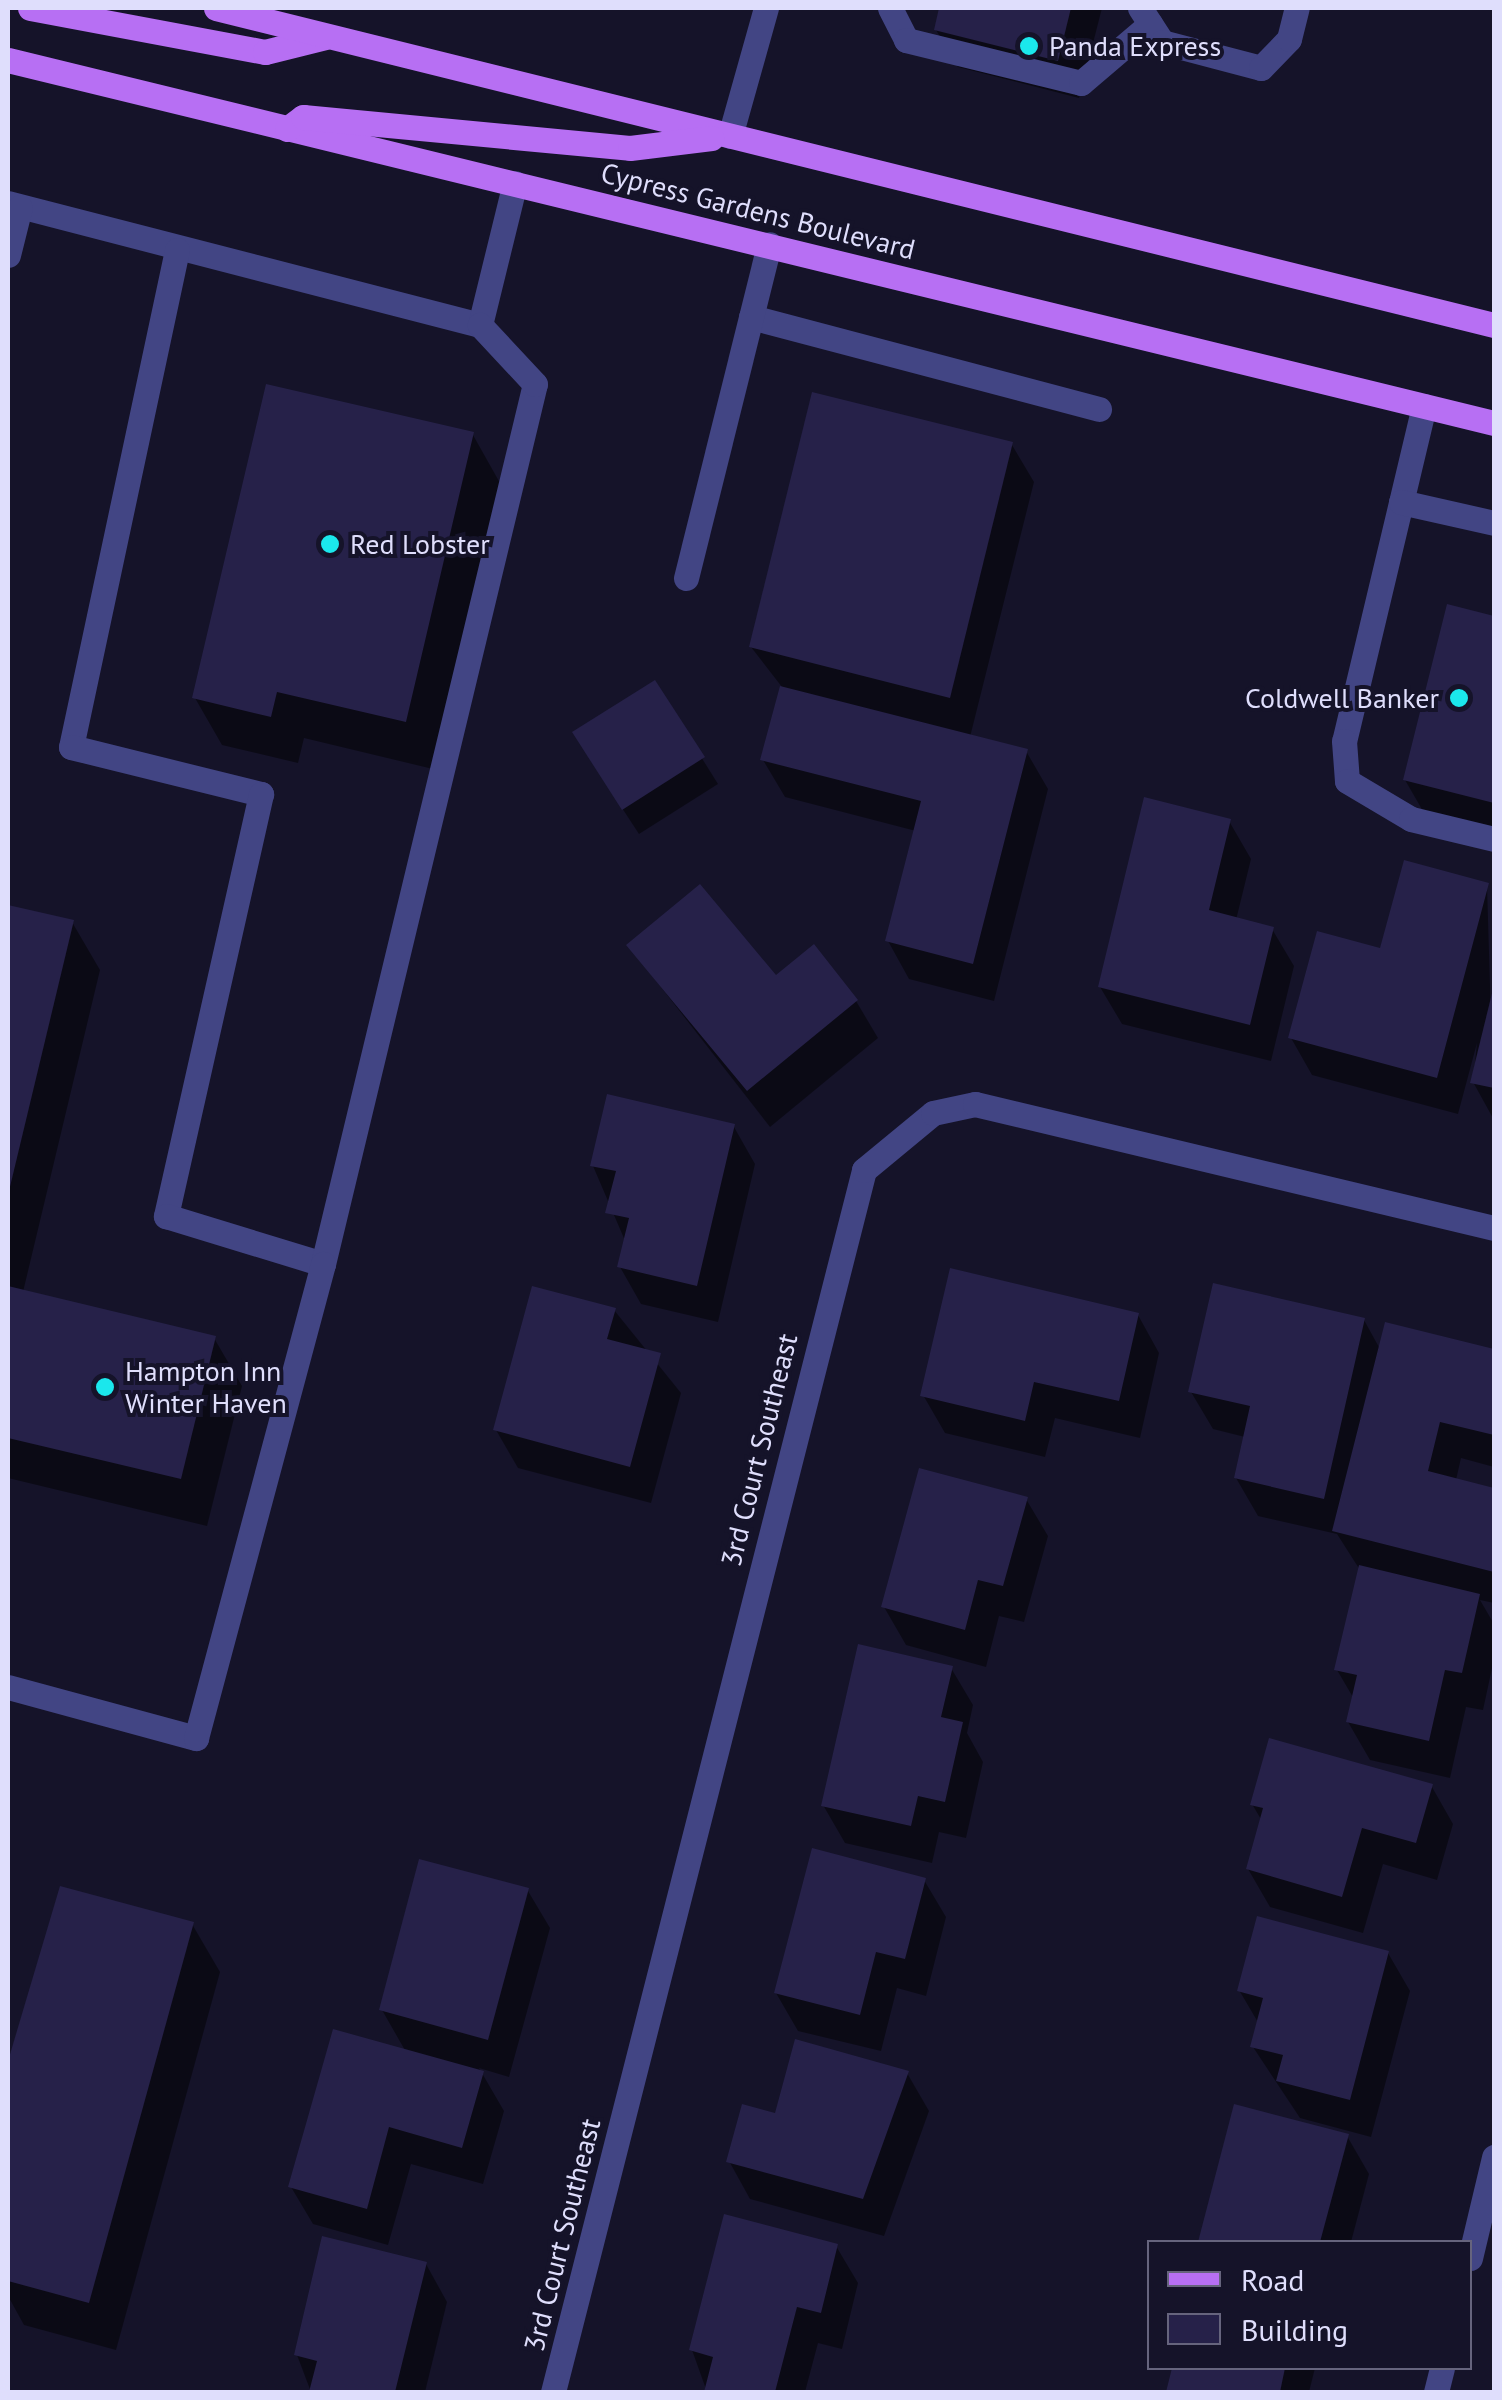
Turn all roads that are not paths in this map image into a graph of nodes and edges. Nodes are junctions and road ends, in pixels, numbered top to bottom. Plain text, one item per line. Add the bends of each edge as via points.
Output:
1 (30, 8) edge
2 (216, 8) edge
3 (766, 8) edge
4 (890, 8) edge
5 (1297, 8) edge
6 (1145, 16) edge
7 (330, 36) junction
8 (8, 60) edge
9 (287, 128) junction
10 (730, 136) junction
11 (515, 183) junction
12 (14, 205) edge
13 (769, 244) junction
14 (177, 250) junction
15 (8, 254) edge
16 (751, 316) junction
17 (480, 325) junction
18 (1494, 325) edge
19 (1424, 406) junction
20 (1099, 409) dead end
21 (1494, 423) edge
22 (1400, 502) junction
23 (1494, 523) edge
24 (686, 578) dead end
25 (1494, 839) edge
26 (1494, 1228) edge
27 (323, 1264) junction
28 (8, 1686) edge
29 (1494, 2157) edge
30 (1472, 2250) edge
31 (553, 2392) edge

1 - 7 main road via 265,52
2 - 7 main road
3 - 10 street
4 - 6 street via 906,40 1081,83
5 - 6 street via 1290,39 1261,68 1162,42
7 - 10 main road
8 - 9 main road, Cypress Gardens Boulevard
9 - 10 main road via 303,117 386,121 630,148
9 - 11 main road, Cypress Gardens Boulevard
10 - 18 main road
11 - 13 main road, Cypress Gardens Boulevard
11 - 17 street
12 - 14 street
12 - 15 street
13 - 16 street
13 - 19 main road, Cypress Gardens Boulevard
14 - 17 street
14 - 27 street via 71,746 261,794 166,1216
16 - 20 street
16 - 24 street
17 - 27 street via 535,384
19 - 21 main road, Cypress Gardens Boulevard
19 - 22 street
22 - 23 street
22 - 25 street via 1344,741 1347,781 1411,819
26 - 31 street, 3rd Court Southeast via 975,1104 933,1112 864,1170
27 - 28 street via 196,1738
29 - 30 street

